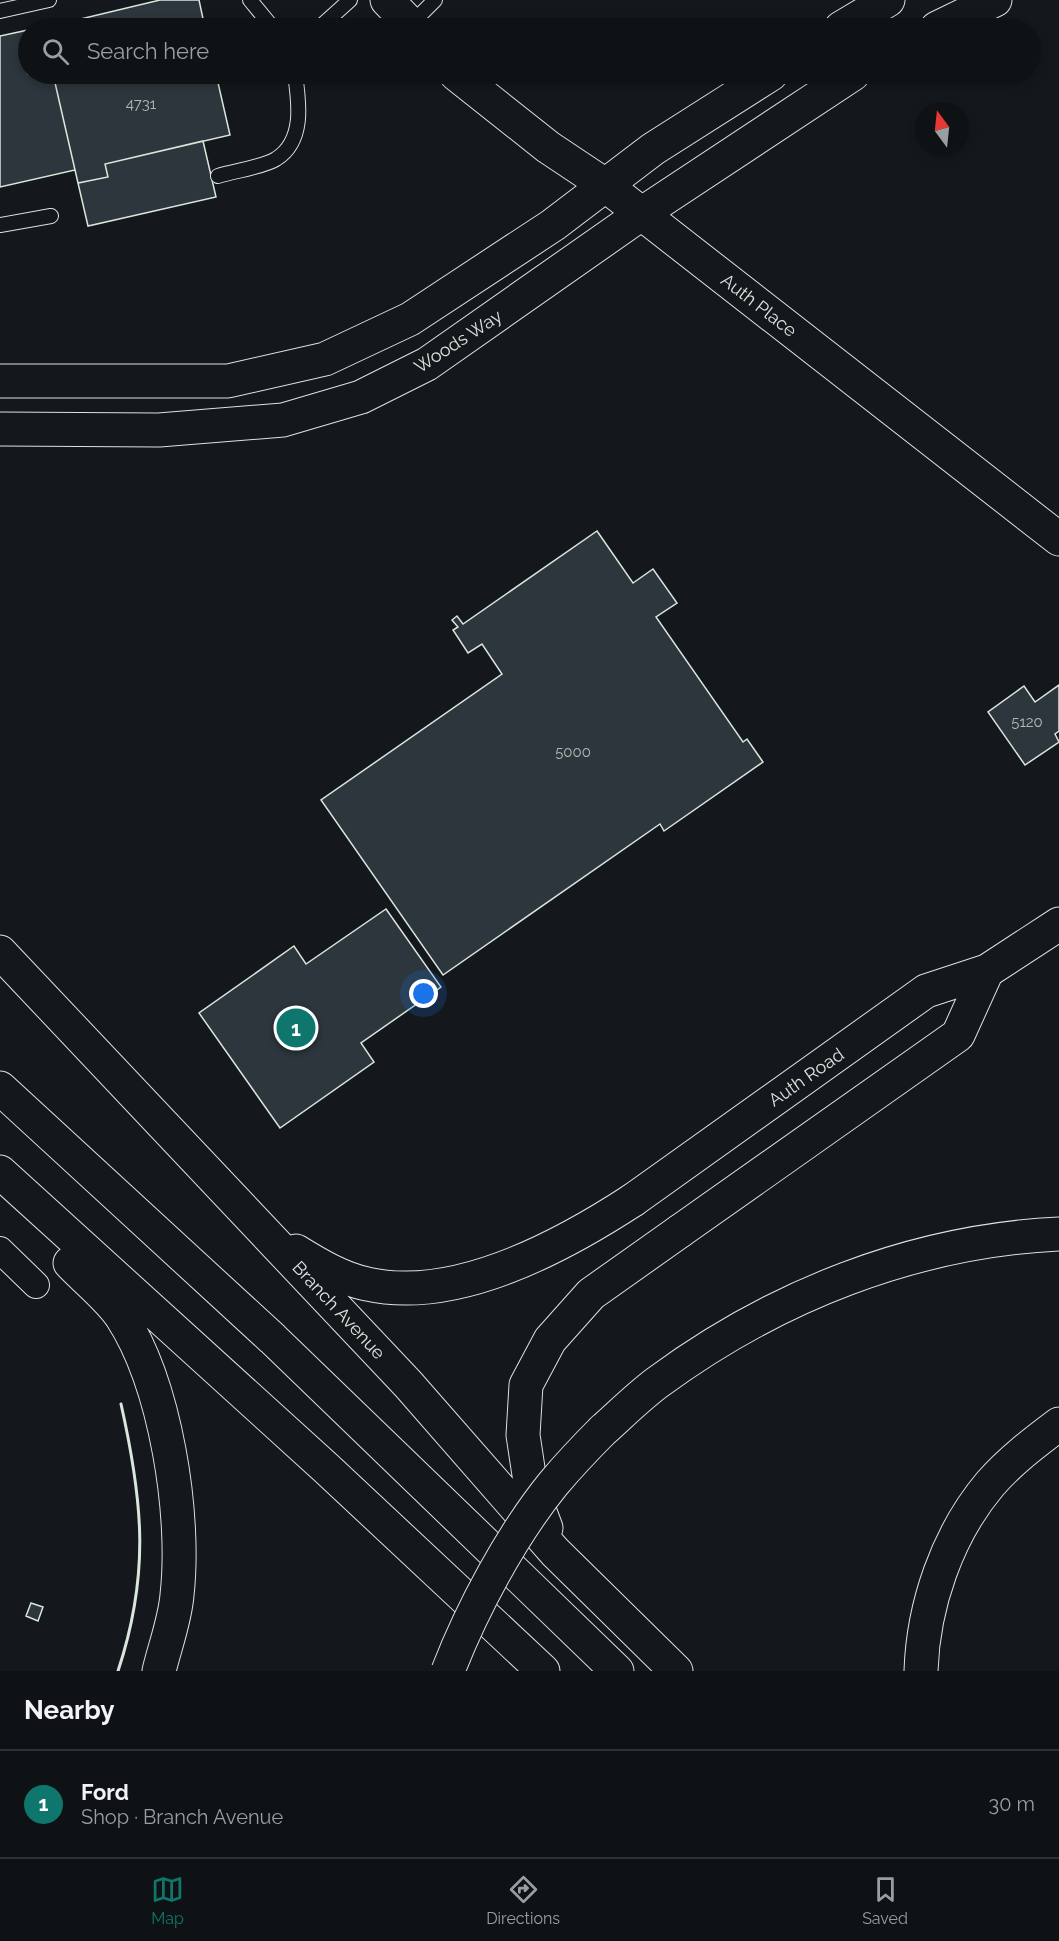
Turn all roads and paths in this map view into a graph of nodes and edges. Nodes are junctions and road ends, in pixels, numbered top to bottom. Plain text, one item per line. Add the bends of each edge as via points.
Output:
1 (49, 0) edge
2 (250, 0) edge
3 (350, 0) edge
4 (387, 0) edge
5 (435, 0) edge
6 (888, 0) edge
7 (995, 0) edge
8 (0, 10) edge
9 (265, 18) edge
10 (330, 18) edge
11 (404, 18) edge
12 (420, 18) edge
13 (858, 18) edge
14 (958, 18) edge
15 (296, 84) edge
16 (469, 84) edge
17 (755, 84) edge
18 (837, 84) edge
19 (218, 176) dead end
20 (605, 185) junction
21 (641, 214) junction
22 (51, 216) dead end
23 (0, 225) edge
24 (0, 381) edge
25 (0, 429) edge
26 (1059, 539) edge
27 (1059, 924) edge
28 (0, 952) edge
29 (987, 971) junction
30 (0, 1088) edge
31 (0, 1172) edge
32 (0, 1183) edge
33 (1059, 1234) edge
34 (269, 1235) junction
35 (0, 1250) edge
36 (36, 1286) dead end
37 (1059, 1424) edge
38 (555, 1552) junction
39 (159, 1671) edge
40 (448, 1671) edge
41 (543, 1671) edge
42 (617, 1671) edge
43 (676, 1671) edge
44 (921, 1671) edge

1 - 8 lane
2 - 9 lane
3 - 10 lane
4 - 11 main road
5 - 12 lane
6 - 13 main road
7 - 14 main road
15 - 19 lane via 300,108 295,138 277,159
16 - 20 main road, Auth Place via 548,147
17 - 20 main road via 653,149
18 - 21 main road, Woods Way
20 - 21 main road, Auth Place
20 - 24 main road via 553,225 410,319 325,359 228,381
21 - 25 main road, Woods Way via 427,364 361,396 283,420 159,430
21 - 26 main road, Auth Place
22 - 23 lane
27 - 29 main road, Auth Road
28 - 34 main road, Branch Avenue
29 - 34 main road, Auth Road via 926,991 633,1200 579,1234 488,1274 414,1288 366,1284 320,1265
29 - 38 main road via 958,1035 591,1294 550,1340 526,1385 523,1435 531,1488
30 - 42 main road via 273,1339
31 - 41 main road via 327,1468
32 - 39 main road via 120,1316 157,1400 173,1466 180,1533 177,1597
33 - 40 main road, bridge via 1011,1236 854,1275 779,1306 716,1342 657,1383 603,1430 552,1484 504,1558 463,1632
34 - 38 main road, Branch Avenue via 408,1384
35 - 36 street
37 - 44 main road via 989,1485 961,1528 937,1581 922,1635
38 - 43 main road, Branch Avenue

